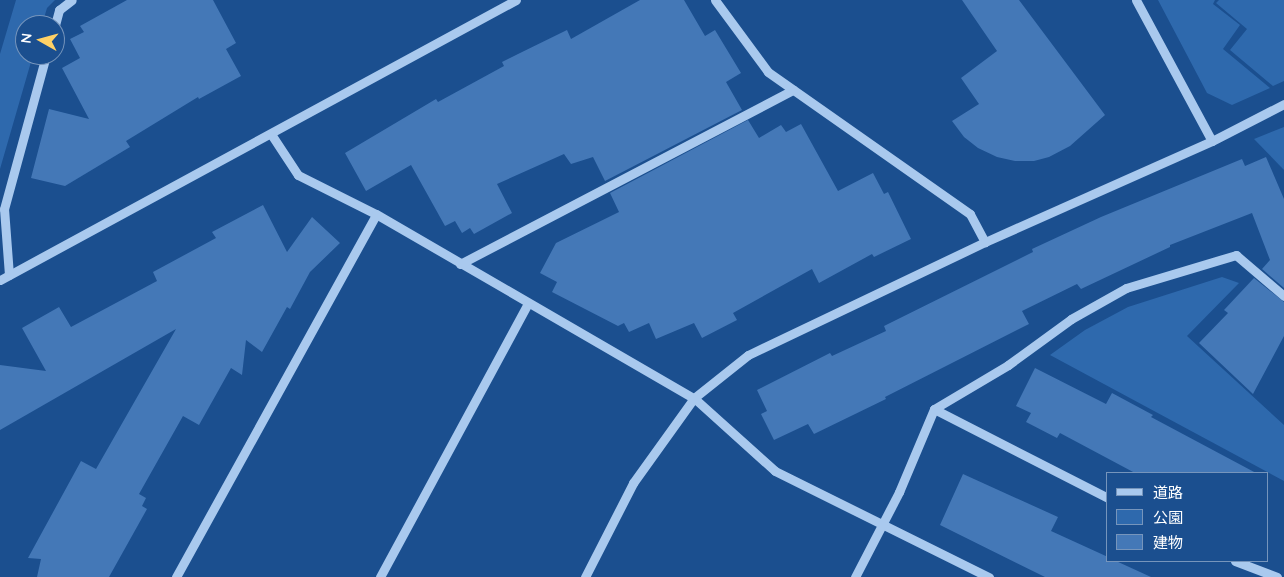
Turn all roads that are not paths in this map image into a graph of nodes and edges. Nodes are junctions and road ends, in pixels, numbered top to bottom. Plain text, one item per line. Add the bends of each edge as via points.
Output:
1 (72, 0) edge
2 (516, 0) edge
3 (715, 0) edge
4 (1136, 0) edge
5 (58, 15) edge
6 (43, 65) edge
7 (793, 90) junction
8 (1284, 104) edge
9 (271, 134) junction
10 (1212, 141) junction
11 (376, 214) junction
12 (985, 242) junction
13 (460, 264) junction
14 (10, 275) junction
15 (0, 280) edge
16 (1284, 296) edge
17 (528, 303) junction
18 (694, 398) junction
19 (934, 409) junction
20 (1106, 497) edge
21 (882, 526) junction
22 (1238, 562) edge
23 (176, 577) edge
24 (380, 577) edge
25 (585, 577) edge
26 (855, 577) edge
27 (989, 577) edge
28 (1277, 577) edge

1 - 5 street
2 - 9 street
3 - 7 street via 768,72
4 - 10 street
6 - 14 street via 4,209
7 - 12 street via 970,214
7 - 13 street
8 - 10 street
9 - 11 street via 298,175
9 - 14 street
10 - 12 street
11 - 13 street
11 - 23 street
12 - 18 street via 748,355
13 - 17 street
14 - 15 street
16 - 19 street via 1236,255 1126,288 1071,319 1008,365
17 - 18 street
17 - 24 street
18 - 21 street via 775,471
18 - 25 street via 633,483
19 - 20 street
19 - 21 street
21 - 26 street
21 - 27 street
22 - 28 street

